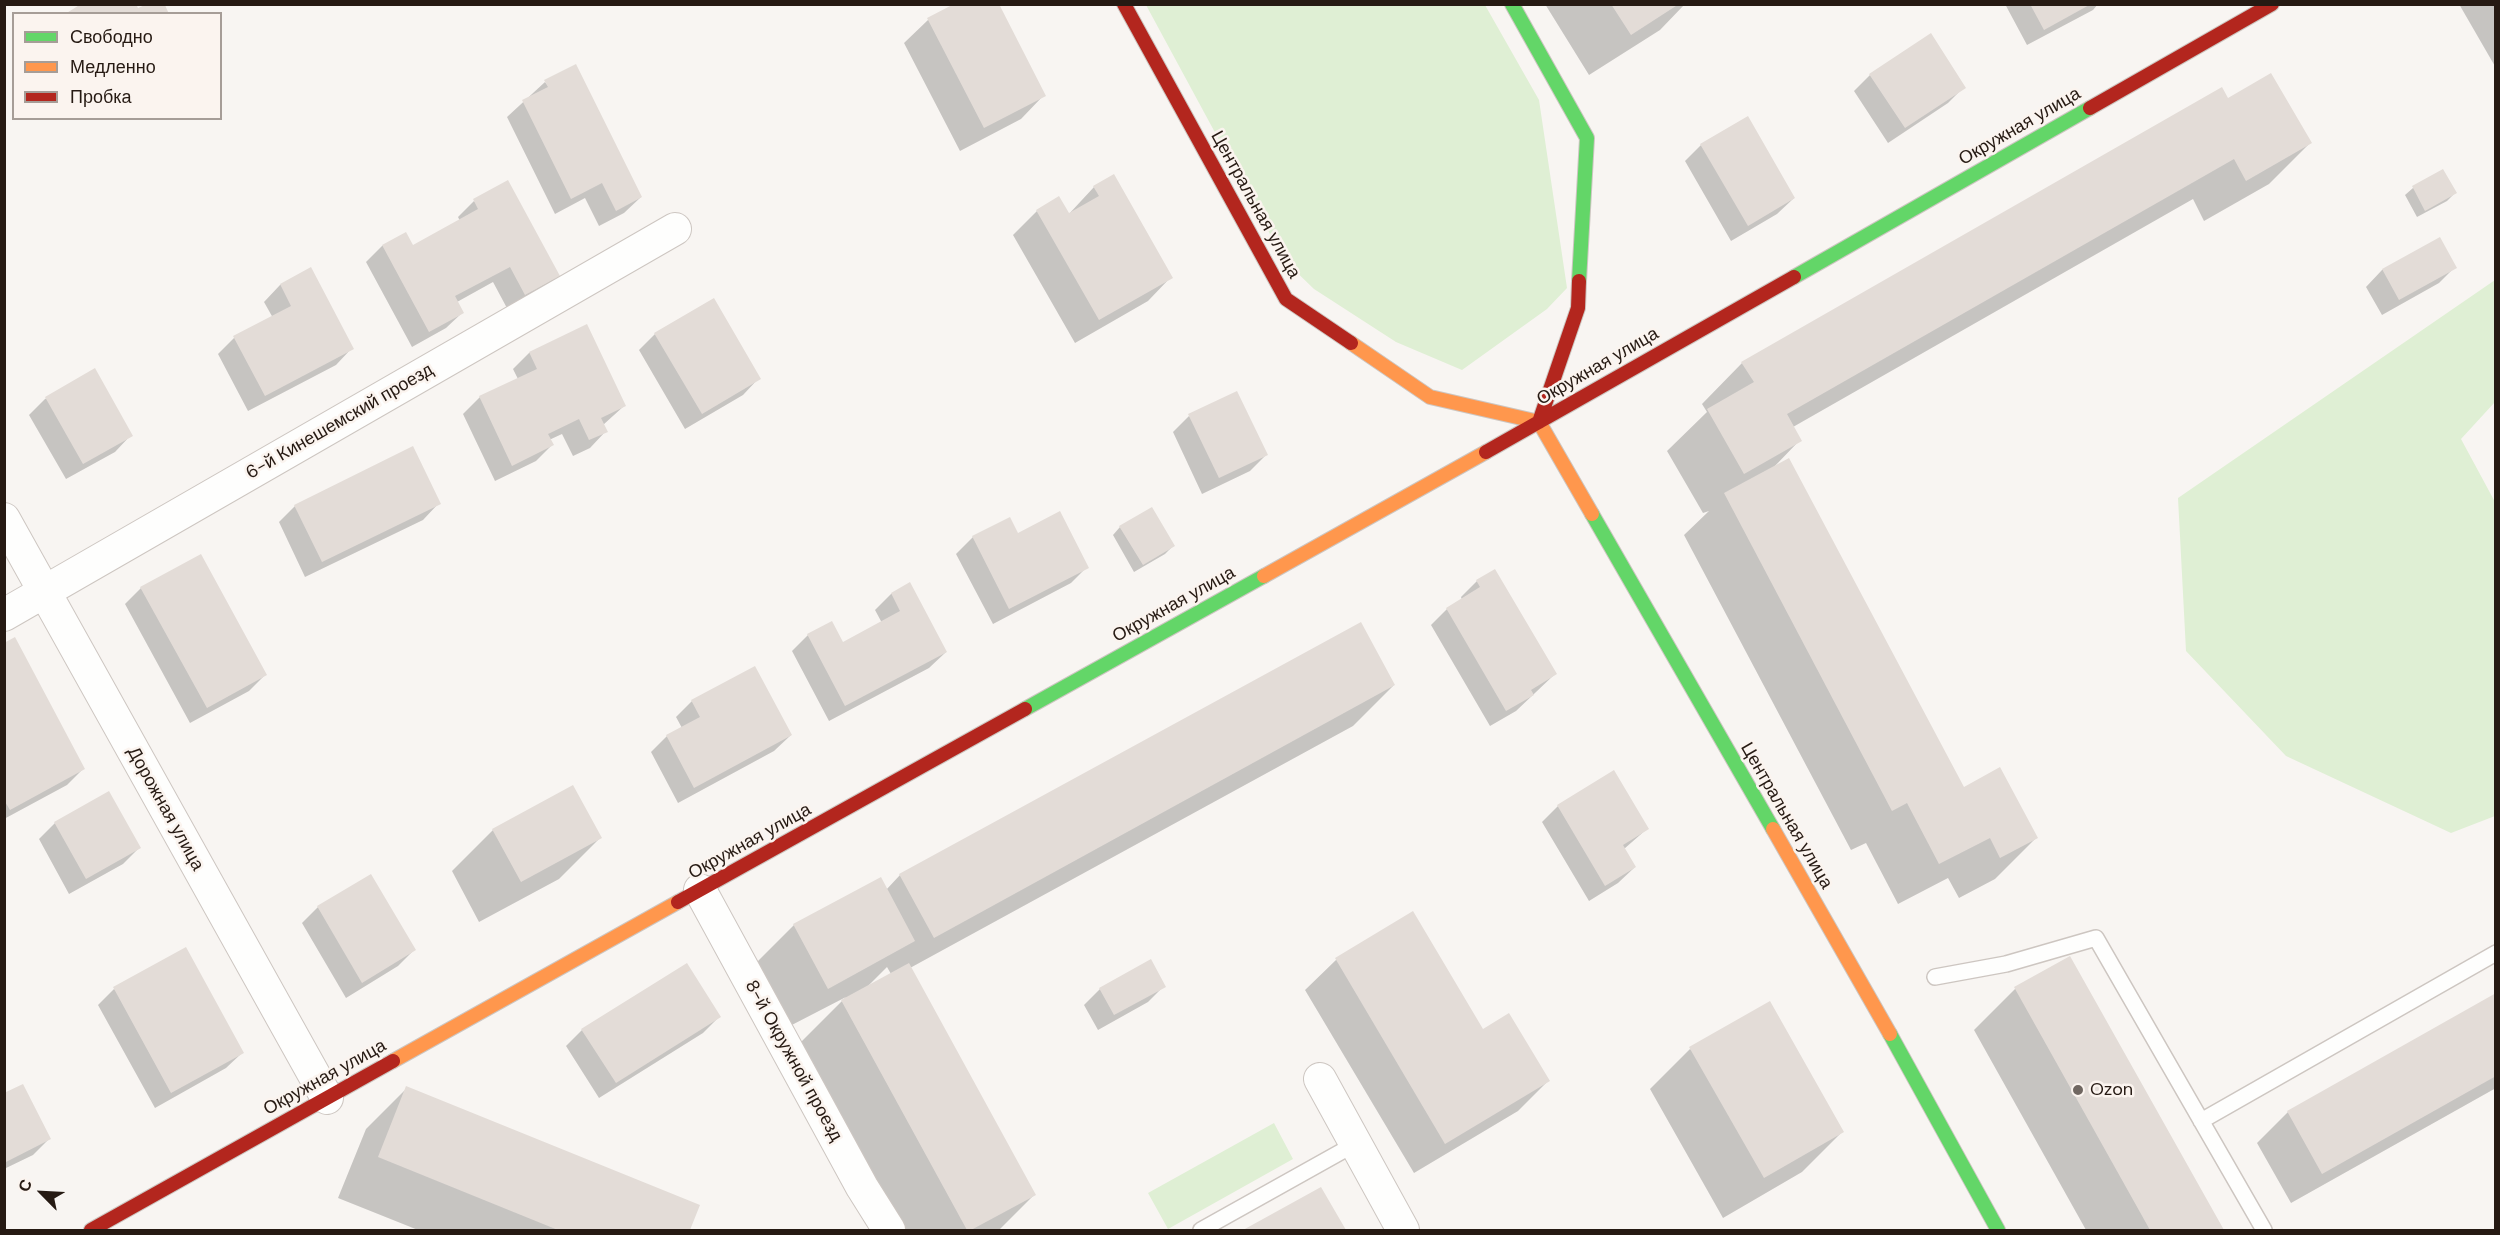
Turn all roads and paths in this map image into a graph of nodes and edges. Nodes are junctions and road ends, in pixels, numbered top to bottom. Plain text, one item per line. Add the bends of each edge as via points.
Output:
1 (1124, 4) edge
2 (1512, 4) edge
3 (2272, 4) edge
4 (675, 229) dead end
5 (1539, 422) junction
6 (4, 519) edge
7 (44, 592) junction
8 (4, 615) edge
9 (700, 890) junction
10 (2496, 953) edge
11 (1935, 977) dead end
12 (1320, 1079) dead end
13 (327, 1098) junction
14 (2201, 1121) junction
15 (1355, 1144) junction
16 (90, 1230) edge
17 (889, 1230) edge
18 (1201, 1230) edge
19 (1403, 1230) edge
20 (1998, 1230) edge
21 (2264, 1230) edge

1 - 5 street, Центральная улица via 1286,299 1430,397
2 - 5 street via 1587,138 1578,308
3 - 5 street, Окружная улица
4 - 7 street, 6-й Кинешемский проезд
5 - 9 street, Окружная улица
5 - 20 street, Центральная улица
6 - 7 street, Дорожная улица
7 - 8 street, 6-й Кинешемский проезд
7 - 13 street, Дорожная улица
9 - 13 street, Окружная улица
9 - 17 street, 8-й Окружной проезд
10 - 14 lane
11 - 14 lane via 2006,964 2096,938
12 - 15 street
13 - 16 street, Окружная улица
14 - 21 lane
15 - 18 lane
15 - 19 street

